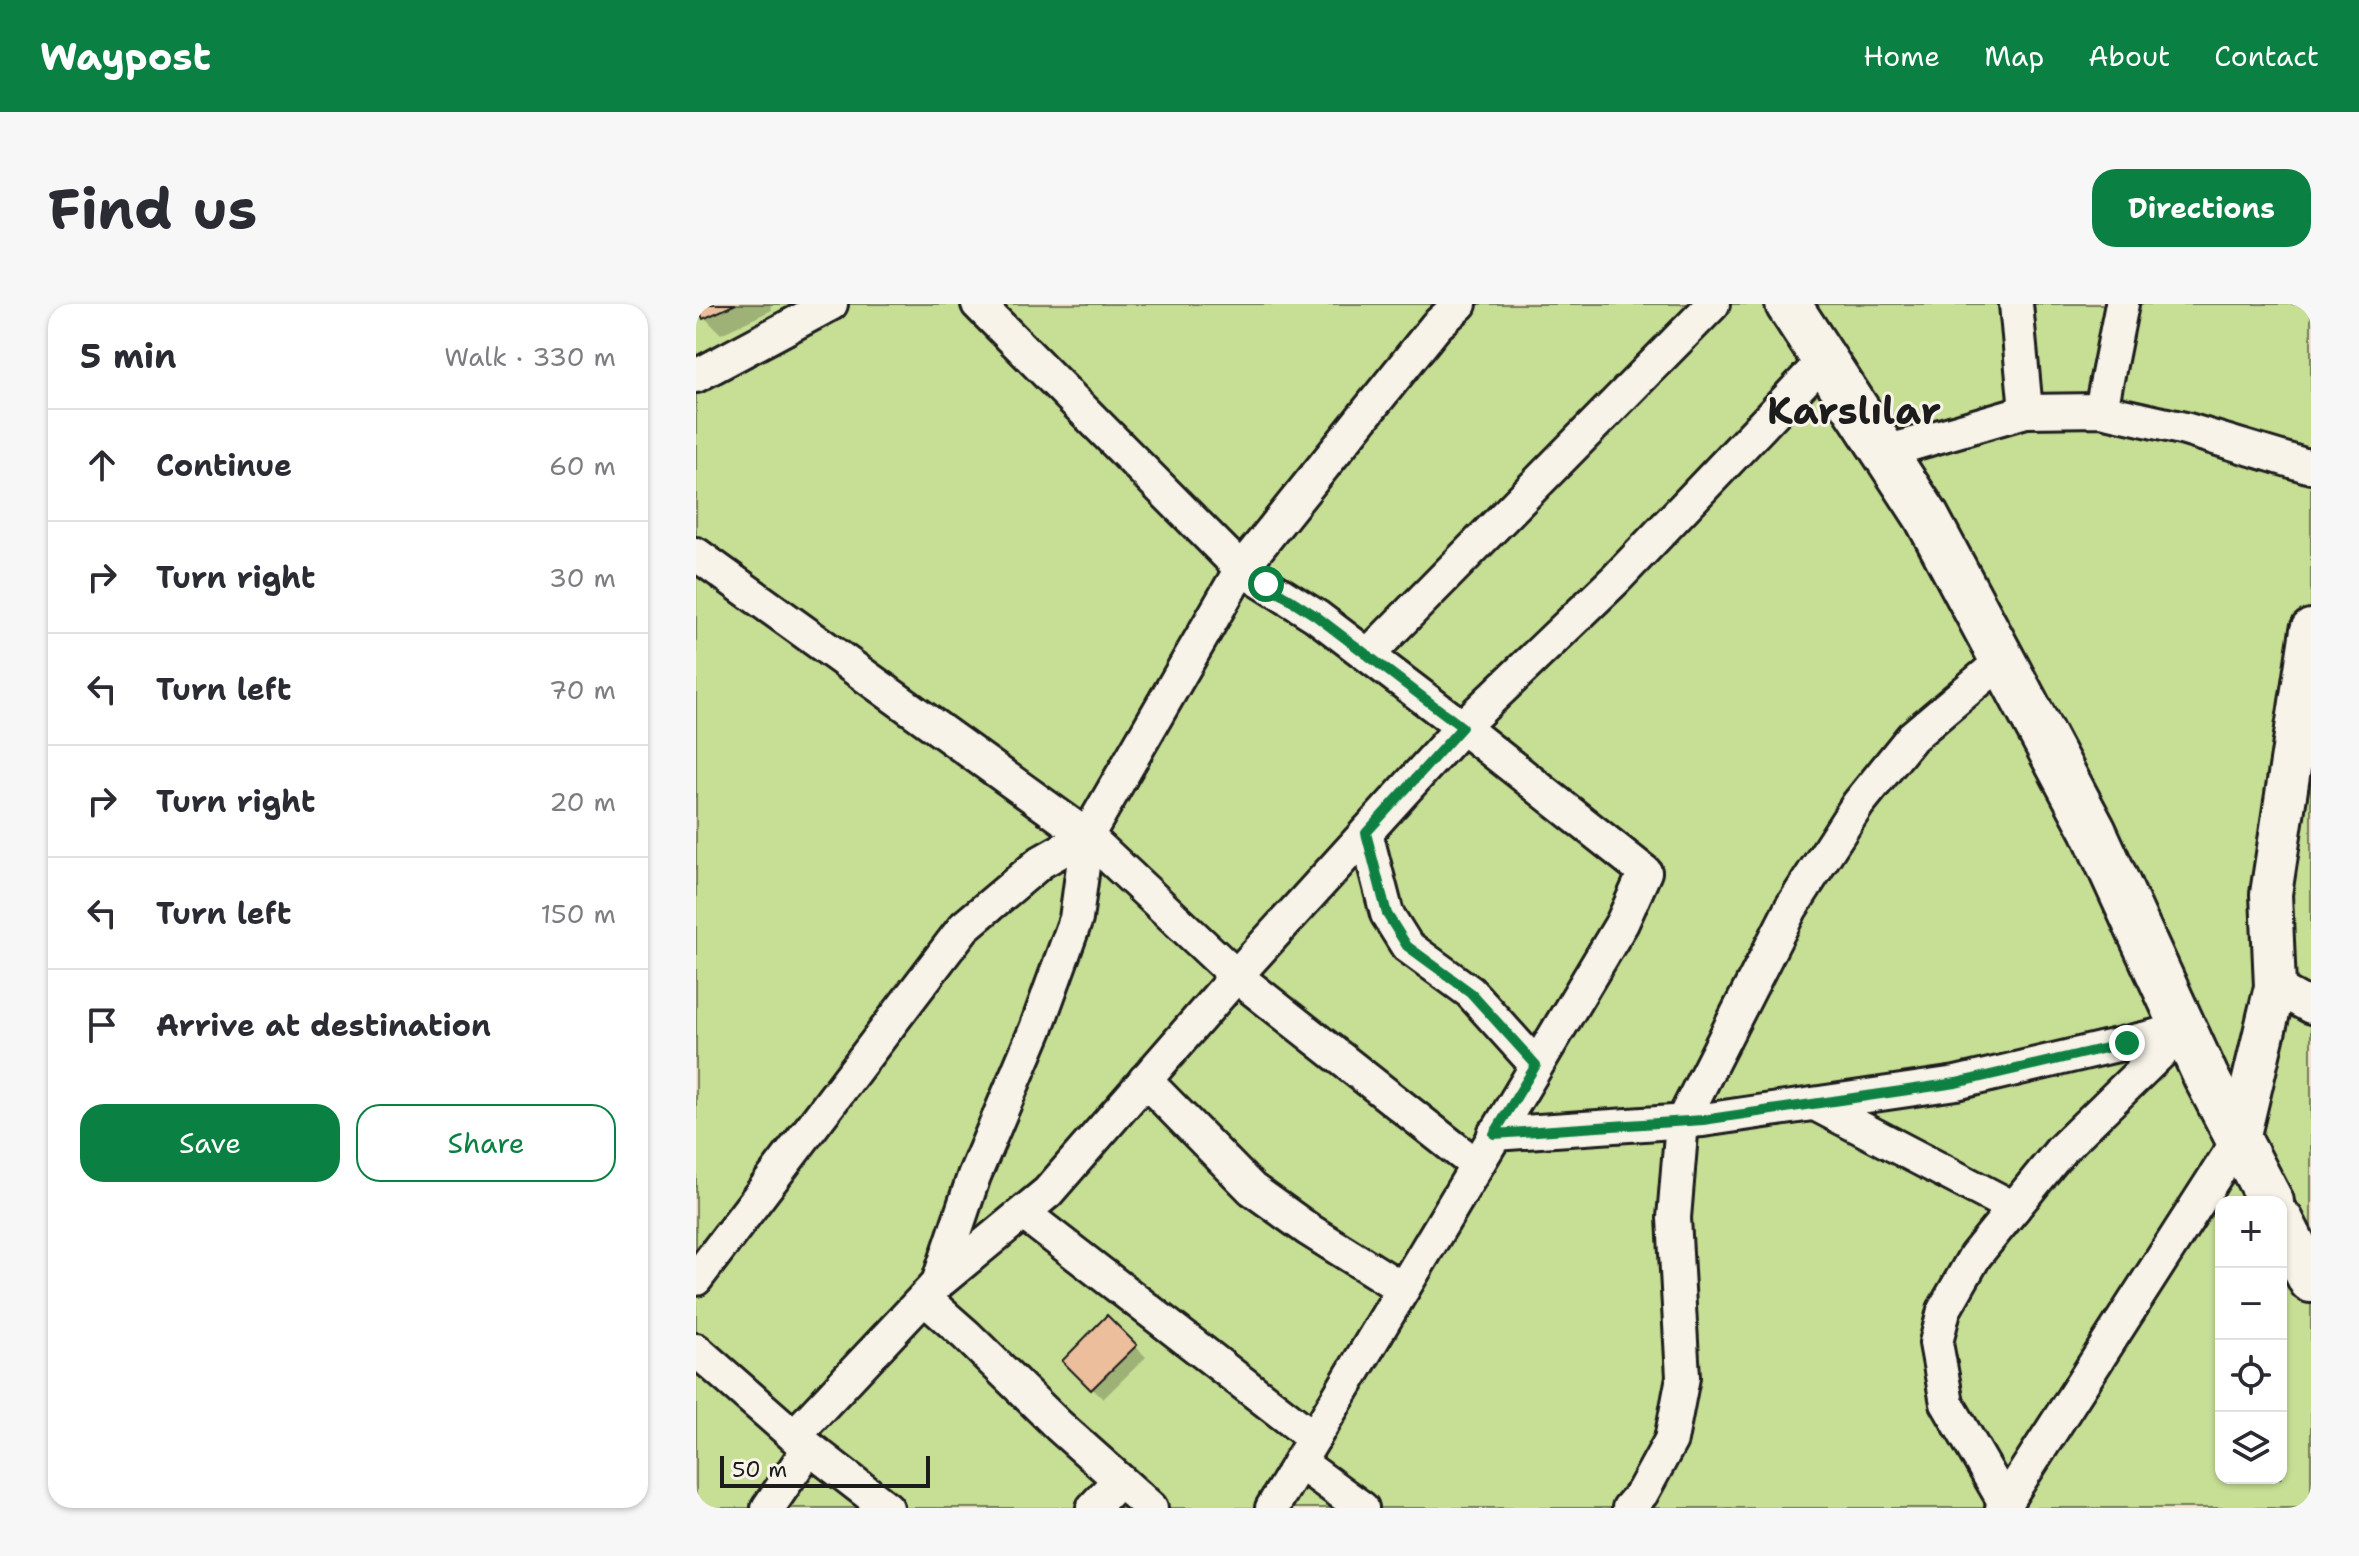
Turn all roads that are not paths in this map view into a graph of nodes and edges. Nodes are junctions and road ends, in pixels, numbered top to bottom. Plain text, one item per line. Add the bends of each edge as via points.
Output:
1 (831, 304) edge
2 (978, 304) edge
3 (1460, 304) edge
4 (1713, 304) edge
5 (1788, 304) edge
6 (2016, 304) edge
7 (2122, 304) edge
8 (1825, 359) junction
9 (696, 376) edge
10 (2101, 410) junction
11 (2026, 411) junction
12 (1885, 452) junction
13 (2311, 467) edge
14 (696, 554) edge
15 (1241, 569) junction
16 (2311, 630) edge
17 (1368, 655) junction
18 (2003, 660) junction
19 (1462, 727) junction
20 (1366, 833) junction
21 (1087, 836) junction
22 (1236, 976) junction
23 (2275, 987) junction
24 (2311, 1007) edge
25 (2185, 1029) junction
26 (1536, 1065) junction
27 (1145, 1080) junction
28 (1815, 1104) junction
29 (1682, 1122) junction
30 (1494, 1134) junction
31 (2239, 1139) junction
32 (1476, 1165) junction
33 (2268, 1196) edge
34 (2014, 1208) junction
35 (1023, 1213) junction
36 (2287, 1233) edge
37 (696, 1279) edge
38 (2311, 1280) edge
39 (1403, 1289) junction
40 (931, 1291) junction
41 (696, 1350) edge
42 (801, 1442) junction
43 (1307, 1450) junction
44 (1119, 1480) junction
45 (2003, 1505) edge
46 (768, 1508) edge
47 (887, 1508) edge
48 (1093, 1508) edge
49 (1151, 1508) edge
50 (1272, 1508) edge
51 (1362, 1508) edge
52 (1629, 1508) edge

1 - 9 street
2 - 15 street
3 - 15 street via 1436,326
4 - 17 street
5 - 8 main road
6 - 11 street
7 - 10 street
8 - 12 main road
8 - 19 street via 1616,579
10 - 11 street
10 - 13 street
11 - 12 street
12 - 18 main road via 1926,516
14 - 21 street
15 - 17 street
15 - 21 street
16 - 23 street via 2271,894
17 - 19 street
18 - 25 main road via 2093,830
18 - 29 street via 1912,737 1858,804 1791,908
19 - 20 street
19 - 26 street via 1645,872 1622,923
20 - 22 street
20 - 26 street via 1387,914 1407,946 1470,992
21 - 22 street
21 - 37 street via 1041,862 964,927
21 - 40 street via 1076,919
22 - 27 street
22 - 32 street
23 - 24 street
23 - 31 street
25 - 28 street via 1956,1083
25 - 31 main road
25 - 34 street via 2061,1150
26 - 30 street
27 - 35 street via 1048,1192
27 - 39 street via 1252,1189
28 - 29 street
28 - 34 street
29 - 30 street
29 - 52 street via 1674,1218 1683,1377 1671,1440
30 - 32 street
31 - 33 main road
31 - 45 street
32 - 39 street
34 - 45 street via 1975,1256 1944,1310 1936,1343 1947,1403
35 - 40 street
35 - 43 street
36 - 38 main road
39 - 43 street
40 - 42 street
40 - 44 street via 1059,1426
41 - 42 street
42 - 46 street
42 - 47 street
43 - 50 street
43 - 51 street
44 - 48 street
44 - 49 street

